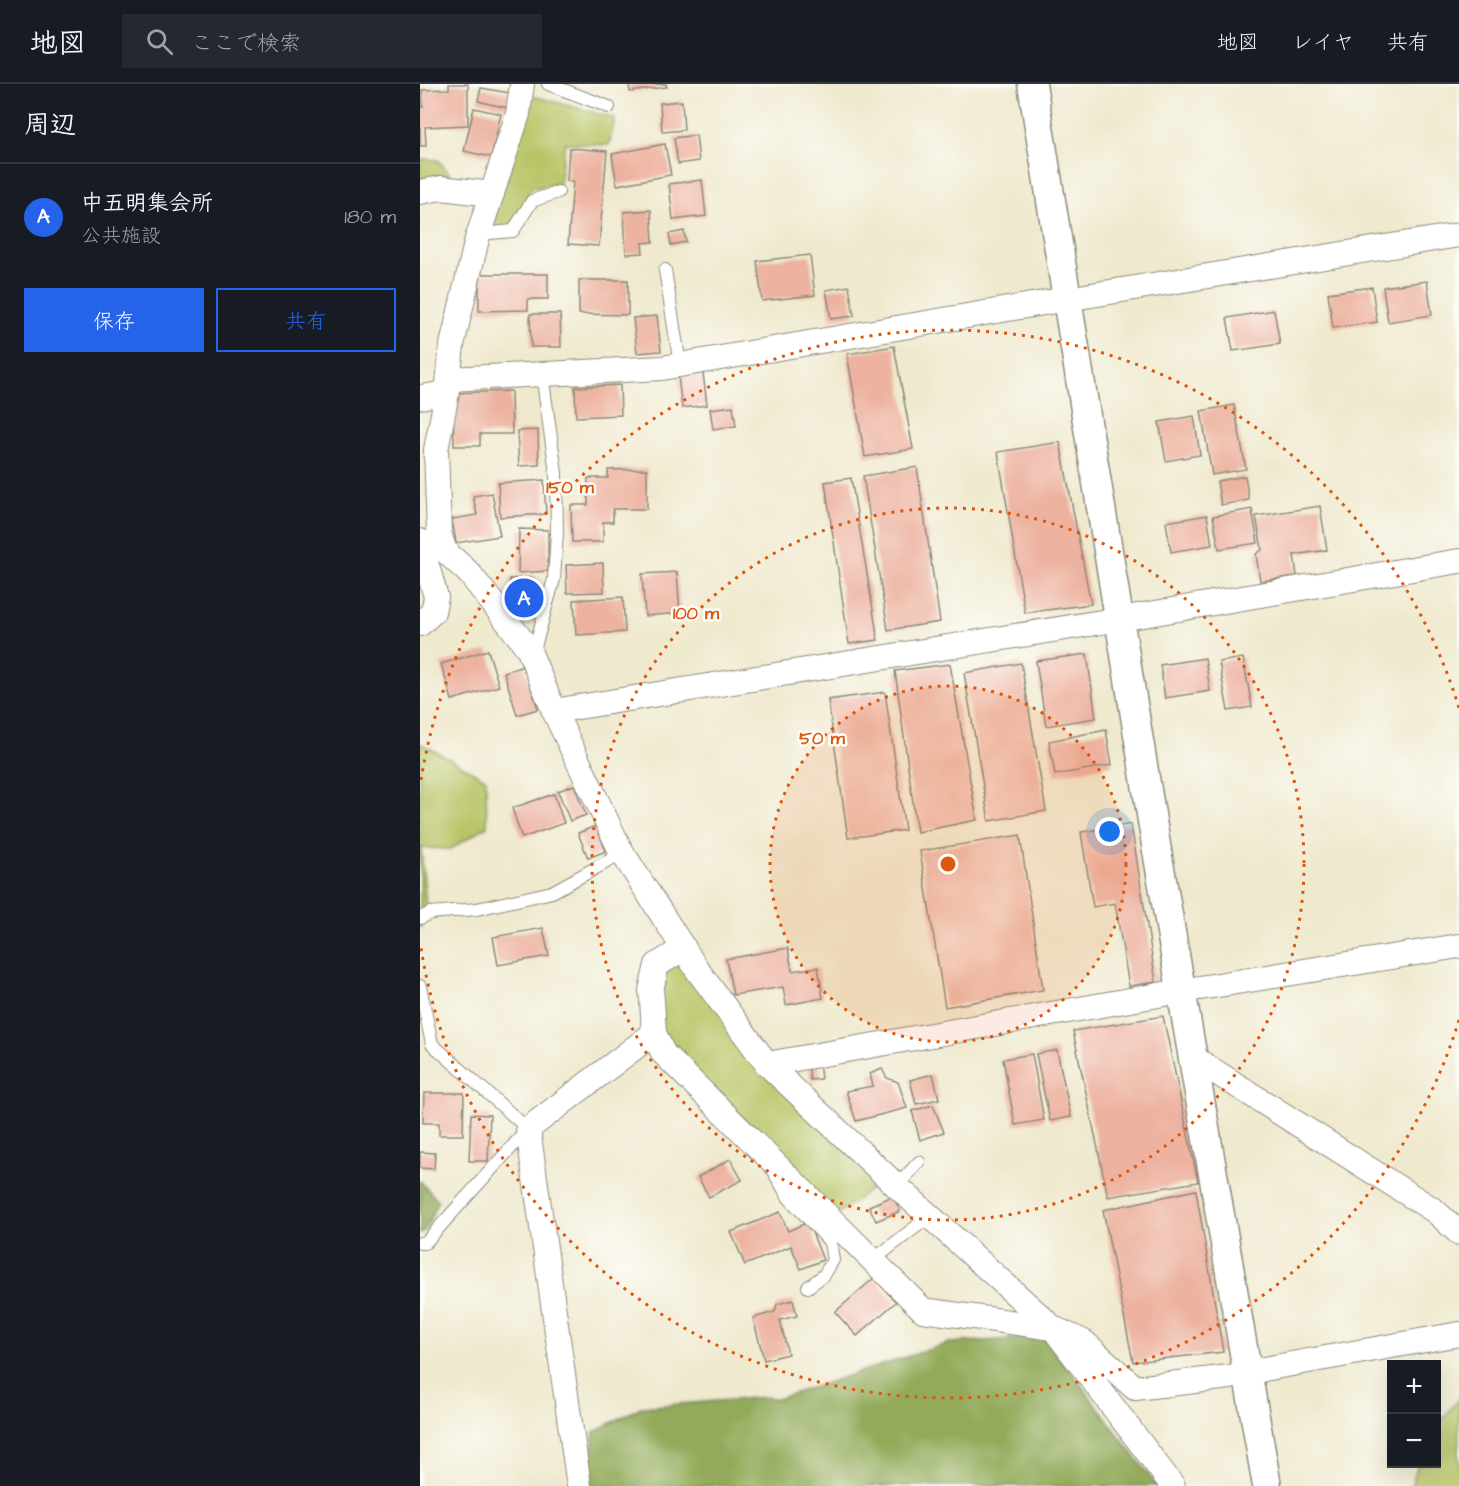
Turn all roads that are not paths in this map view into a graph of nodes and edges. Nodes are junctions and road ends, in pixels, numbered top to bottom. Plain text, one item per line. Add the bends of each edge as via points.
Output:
1 (522, 84) edge
2 (548, 84) edge
3 (1032, 84) edge
4 (609, 107) dead end
5 (420, 192) edge
6 (558, 192) dead end
7 (492, 194) junction
8 (478, 234) junction
9 (1459, 235) edge
10 (665, 270) dead end
11 (1067, 299) junction
12 (680, 365) junction
13 (542, 374) junction
14 (448, 386) junction
15 (420, 397) edge
16 (436, 450) junction
17 (420, 505) edge
18 (420, 541) edge
19 (1459, 561) edge
20 (1120, 619) junction
21 (420, 624) edge
22 (532, 658) junction
23 (554, 711) junction
24 (623, 853) junction
25 (420, 918) edge
26 (1459, 946) edge
27 (684, 948) junction
28 (420, 986) edge
29 (1181, 991) junction
30 (654, 1033) junction
31 (1192, 1058) junction
32 (767, 1064) junction
33 (528, 1129) junction
34 (758, 1147) junction
35 (920, 1162) dead end
36 (897, 1186) junction
37 (930, 1216) junction
38 (1459, 1233) edge
39 (420, 1243) edge
40 (873, 1260) junction
41 (808, 1287) dead end
42 (1053, 1328) junction
43 (1459, 1334) edge
44 (1247, 1372) junction
45 (579, 1486) edge
46 (1173, 1486) edge
47 (1267, 1486) edge

1 - 7 street via 518,114
2 - 4 lane
3 - 11 street
5 - 7 street via 441,188
6 - 8 lane via 532,201 513,231
7 - 8 street
8 - 14 street via 452,345
9 - 11 street
10 - 12 lane
11 - 12 street
11 - 20 street
12 - 13 street
13 - 14 street
13 - 22 lane via 556,473 557,533 554,579
14 - 15 street
14 - 16 street
16 - 17 street
16 - 22 street via 439,533 445,551 470,573
18 - 21 street via 436,597 433,612
19 - 20 street
20 - 23 street
20 - 29 street
22 - 23 street
23 - 24 street
24 - 25 lane via 552,892
24 - 27 street
26 - 29 street
27 - 30 street via 657,965 651,990
27 - 32 street
28 - 33 lane via 432,1044
29 - 31 street
29 - 32 street
30 - 33 street
30 - 34 street via 663,1053
31 - 38 street via 1435,1211
31 - 44 street
32 - 36 street
33 - 39 lane via 425,1243
33 - 45 street
34 - 40 street
34 - 41 lane via 789,1198 830,1242 833,1260 824,1275
35 - 36 lane
36 - 37 street
37 - 40 lane
37 - 42 street
40 - 42 street via 923,1310
42 - 44 street via 1084,1342 1135,1388
42 - 46 street
43 - 44 street
44 - 47 street

